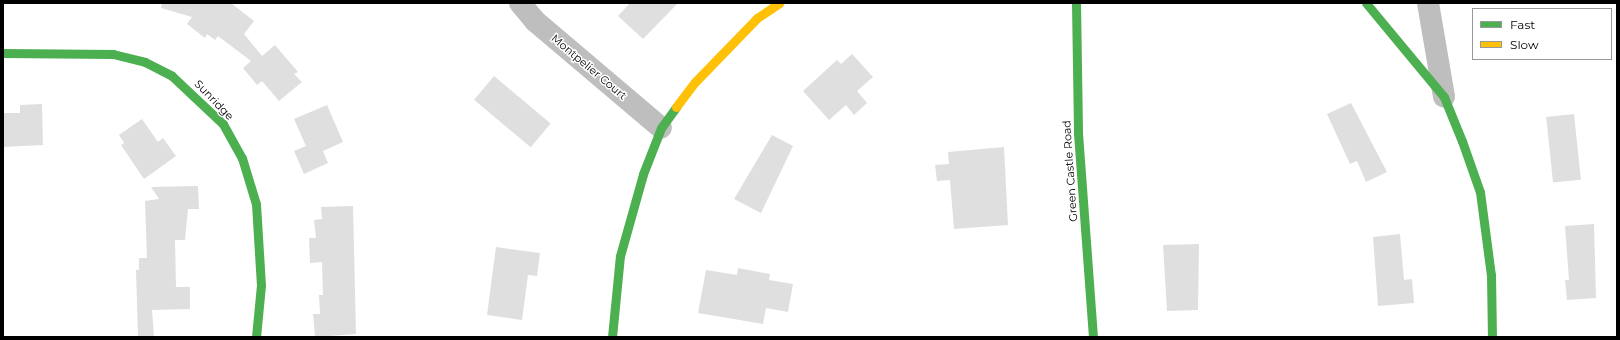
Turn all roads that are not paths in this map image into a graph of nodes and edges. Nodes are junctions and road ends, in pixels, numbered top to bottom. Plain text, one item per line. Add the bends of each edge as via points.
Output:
1 (520, 3) edge
2 (779, 3) edge
3 (1076, 3) edge
4 (1366, 3) edge
5 (1428, 3) edge
6 (3, 53) edge
7 (1444, 97) junction
8 (661, 128) junction
9 (256, 337) edge
10 (612, 337) edge
11 (1092, 337) edge
12 (1492, 337) edge

1 - 8 street, Montpelier Court via 535,21
2 - 8 street via 757,18 695,82
3 - 11 street, Green Castle Road via 1078,133
4 - 7 street
5 - 7 street
6 - 9 street, Sunridge via 113,54 144,62 187,88 223,124 242,158 256,204 262,285
7 - 12 street via 1480,192 1491,275
8 - 10 street via 643,174 620,256

